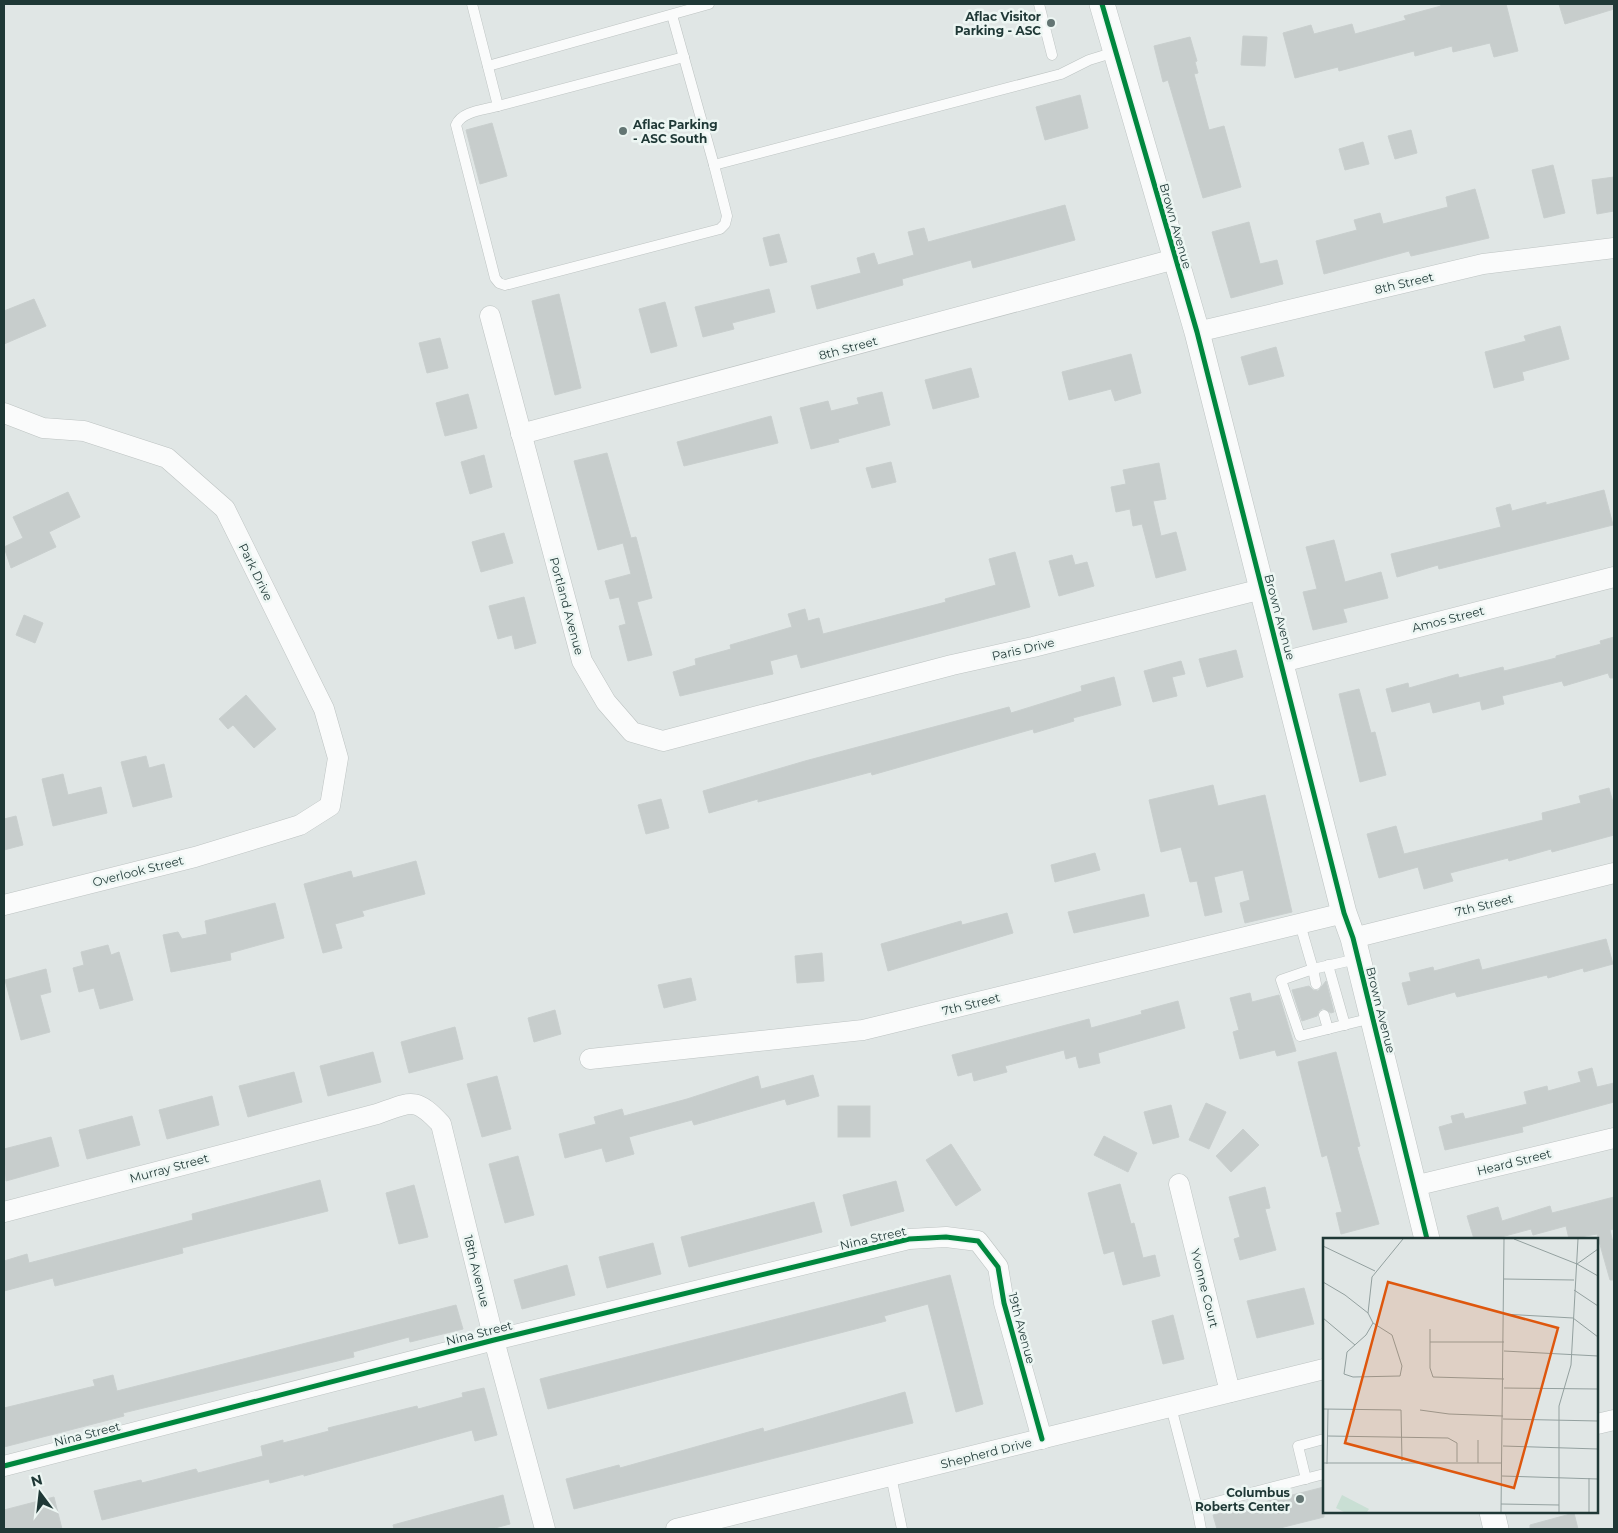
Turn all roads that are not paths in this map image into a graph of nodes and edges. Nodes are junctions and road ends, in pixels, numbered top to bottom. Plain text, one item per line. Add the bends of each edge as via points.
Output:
1 (472, 4) edge
2 (709, 4) edge
3 (1039, 4) edge
4 (1105, 4) edge
5 (672, 15) junction
6 (1116, 52) junction
7 (1052, 55) dead end
8 (684, 57) junction
9 (488, 66) junction
10 (498, 106) junction
11 (714, 165) junction
12 (1614, 248) edge
13 (1176, 259) junction
14 (490, 316) dead end
15 (1197, 332) junction
16 (4, 413) edge
17 (521, 434) junction
18 (1614, 577) edge
19 (1262, 589) junction
20 (1282, 662) junction
21 (783, 709) joint
22 (271, 834) joint
23 (1614, 873) edge
24 (4, 905) edge
25 (1344, 913) junction
26 (1300, 924) junction
27 (1356, 948) junction
28 (1328, 965) junction
29 (1313, 969) junction
30 (1316, 984) dead end
31 (1324, 1015) dead end
32 (1373, 1018) junction
33 (1345, 1025) junction
34 (1328, 1029) junction
35 (590, 1059) dead end
36 (335, 1125) joint
37 (1614, 1138) edge
38 (1179, 1184) dead end
39 (1414, 1186) junction
40 (4, 1212) edge
41 (1427, 1238) edge
42 (962, 1239) joint
43 (494, 1340) junction
44 (1323, 1369) edge
45 (1230, 1392) junction
46 (1171, 1407) junction
47 (1614, 1420) edge
48 (1598, 1424) edge
49 (1042, 1439) junction
50 (1323, 1439) edge
51 (4, 1466) edge
52 (1323, 1474) edge
53 (891, 1476) junction
54 (1306, 1479) junction
55 (1197, 1507) junction
56 (1492, 1513) edge
57 (545, 1529) edge
58 (676, 1529) edge
59 (902, 1529) edge
60 (1201, 1529) edge
61 (1496, 1529) edge

1 - 9 lane
2 - 5 lane
3 - 7 lane
4 - 6 street, Brown Avenue
5 - 8 lane
5 - 9 lane
6 - 11 lane via 1061,74
6 - 13 street, Brown Avenue
8 - 10 lane
8 - 11 lane
9 - 10 lane
10 - 11 lane via 465,115 456,125 498,283 506,285 720,229 727,216
12 - 15 street, 8th Street via 1483,264
13 - 15 street, Brown Avenue
13 - 17 street, 8th Street
14 - 17 street, Portland Avenue
15 - 19 street, Brown Avenue
16 - 22 street, Park Drive via 43,428 84,432 167,458 225,509 324,709 338,758 330,806 300,825
17 - 21 street, Portland Avenue via 582,661 606,702 632,732 663,741
18 - 20 street, Amos Street
19 - 20 street, Brown Avenue
19 - 21 street, Paris Drive
20 - 25 street, Brown Avenue
22 - 24 street, Overlook Street via 195,857
23 - 27 street, 7th Street
25 - 26 street, 7th Street
25 - 27 street, Brown Avenue
26 - 29 lane
26 - 35 street, 7th Street via 863,1030
27 - 28 lane
27 - 32 street, Brown Avenue
28 - 29 lane
28 - 33 lane
29 - 30 lane
29 - 34 lane via 1281,980 1300,1036
31 - 34 lane
32 - 33 lane
32 - 39 street, Brown Avenue
33 - 34 lane
36 - 40 street, Murray Street
36 - 43 street, 18th Avenue via 407,1103 425,1107 441,1124
37 - 39 street, Heard Street
38 - 45 street, Yvonne Court
39 - 41 street, Brown Avenue
42 - 43 street, Nina Street via 909,1239
42 - 49 street, 19th Avenue via 978,1241 998,1267 1004,1304
43 - 51 street, Nina Street
43 - 57 street, 18th Avenue
44 - 45 street, Shepherd Drive
45 - 46 street, Shepherd Drive
46 - 49 street, Shepherd Drive
46 - 55 lane
47 - 48 street
49 - 53 street, Shepherd Drive
50 - 54 lane via 1298,1446
52 - 54 lane
53 - 58 street, Shepherd Drive
53 - 59 lane
54 - 55 lane
55 - 60 lane
56 - 61 street

